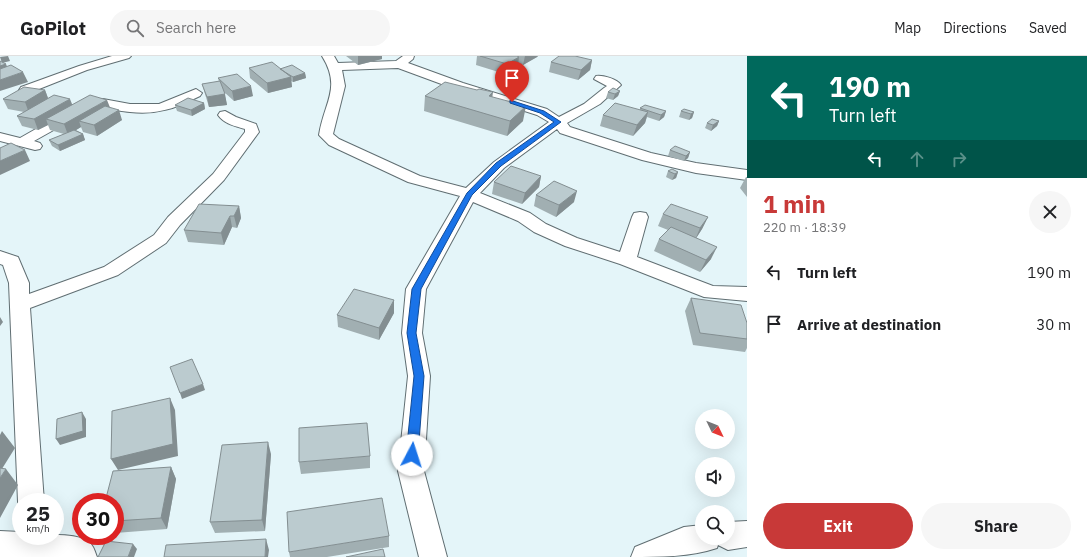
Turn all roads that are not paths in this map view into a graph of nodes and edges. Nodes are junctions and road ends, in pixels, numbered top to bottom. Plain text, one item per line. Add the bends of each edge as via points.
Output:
1 (125, 56) edge
2 (414, 56) edge
3 (332, 61) edge
4 (399, 64) junction
5 (600, 79) dead end
6 (25, 90) edge
7 (196, 93) dead end
8 (225, 115) dead end
9 (558, 122) junction
10 (0, 137) edge
11 (23, 142) junction
12 (41, 147) dead end
13 (747, 175) edge
14 (469, 194) junction
15 (640, 216) dead end
16 (0, 257) edge
17 (627, 260) junction
18 (747, 294) edge
19 (21, 304) junction
20 (31, 493) edge
21 (747, 534) edge
22 (735, 535) edge
23 (695, 540) edge
24 (12, 544) edge
25 (0, 545) edge
26 (50, 545) edge
27 (83, 557) edge
28 (433, 557) edge
29 (645, 557) edge

1 - 6 street via 83,68
2 - 4 street via 404,59
3 - 4 street
3 - 14 street via 340,82 327,121 326,135 330,139 414,179
4 - 9 street via 459,86 524,105
5 - 9 street via 615,85 604,97
7 - 11 street via 159,108 90,104
8 - 19 street via 231,120 251,127 252,132 220,177 174,221 160,239 111,271
9 - 13 street via 565,130 647,157 696,168
9 - 14 street via 499,165
10 - 11 street
11 - 12 street
14 - 17 street via 524,217 540,228 570,242
14 - 28 street via 416,289 412,333 419,376 411,471
15 - 17 street
16 - 19 street via 11,261 19,283
17 - 18 street via 711,292
19 - 20 street
21 - 22 street
23 - 29 street via 684,541
24 - 25 street
26 - 27 street via 79,552

